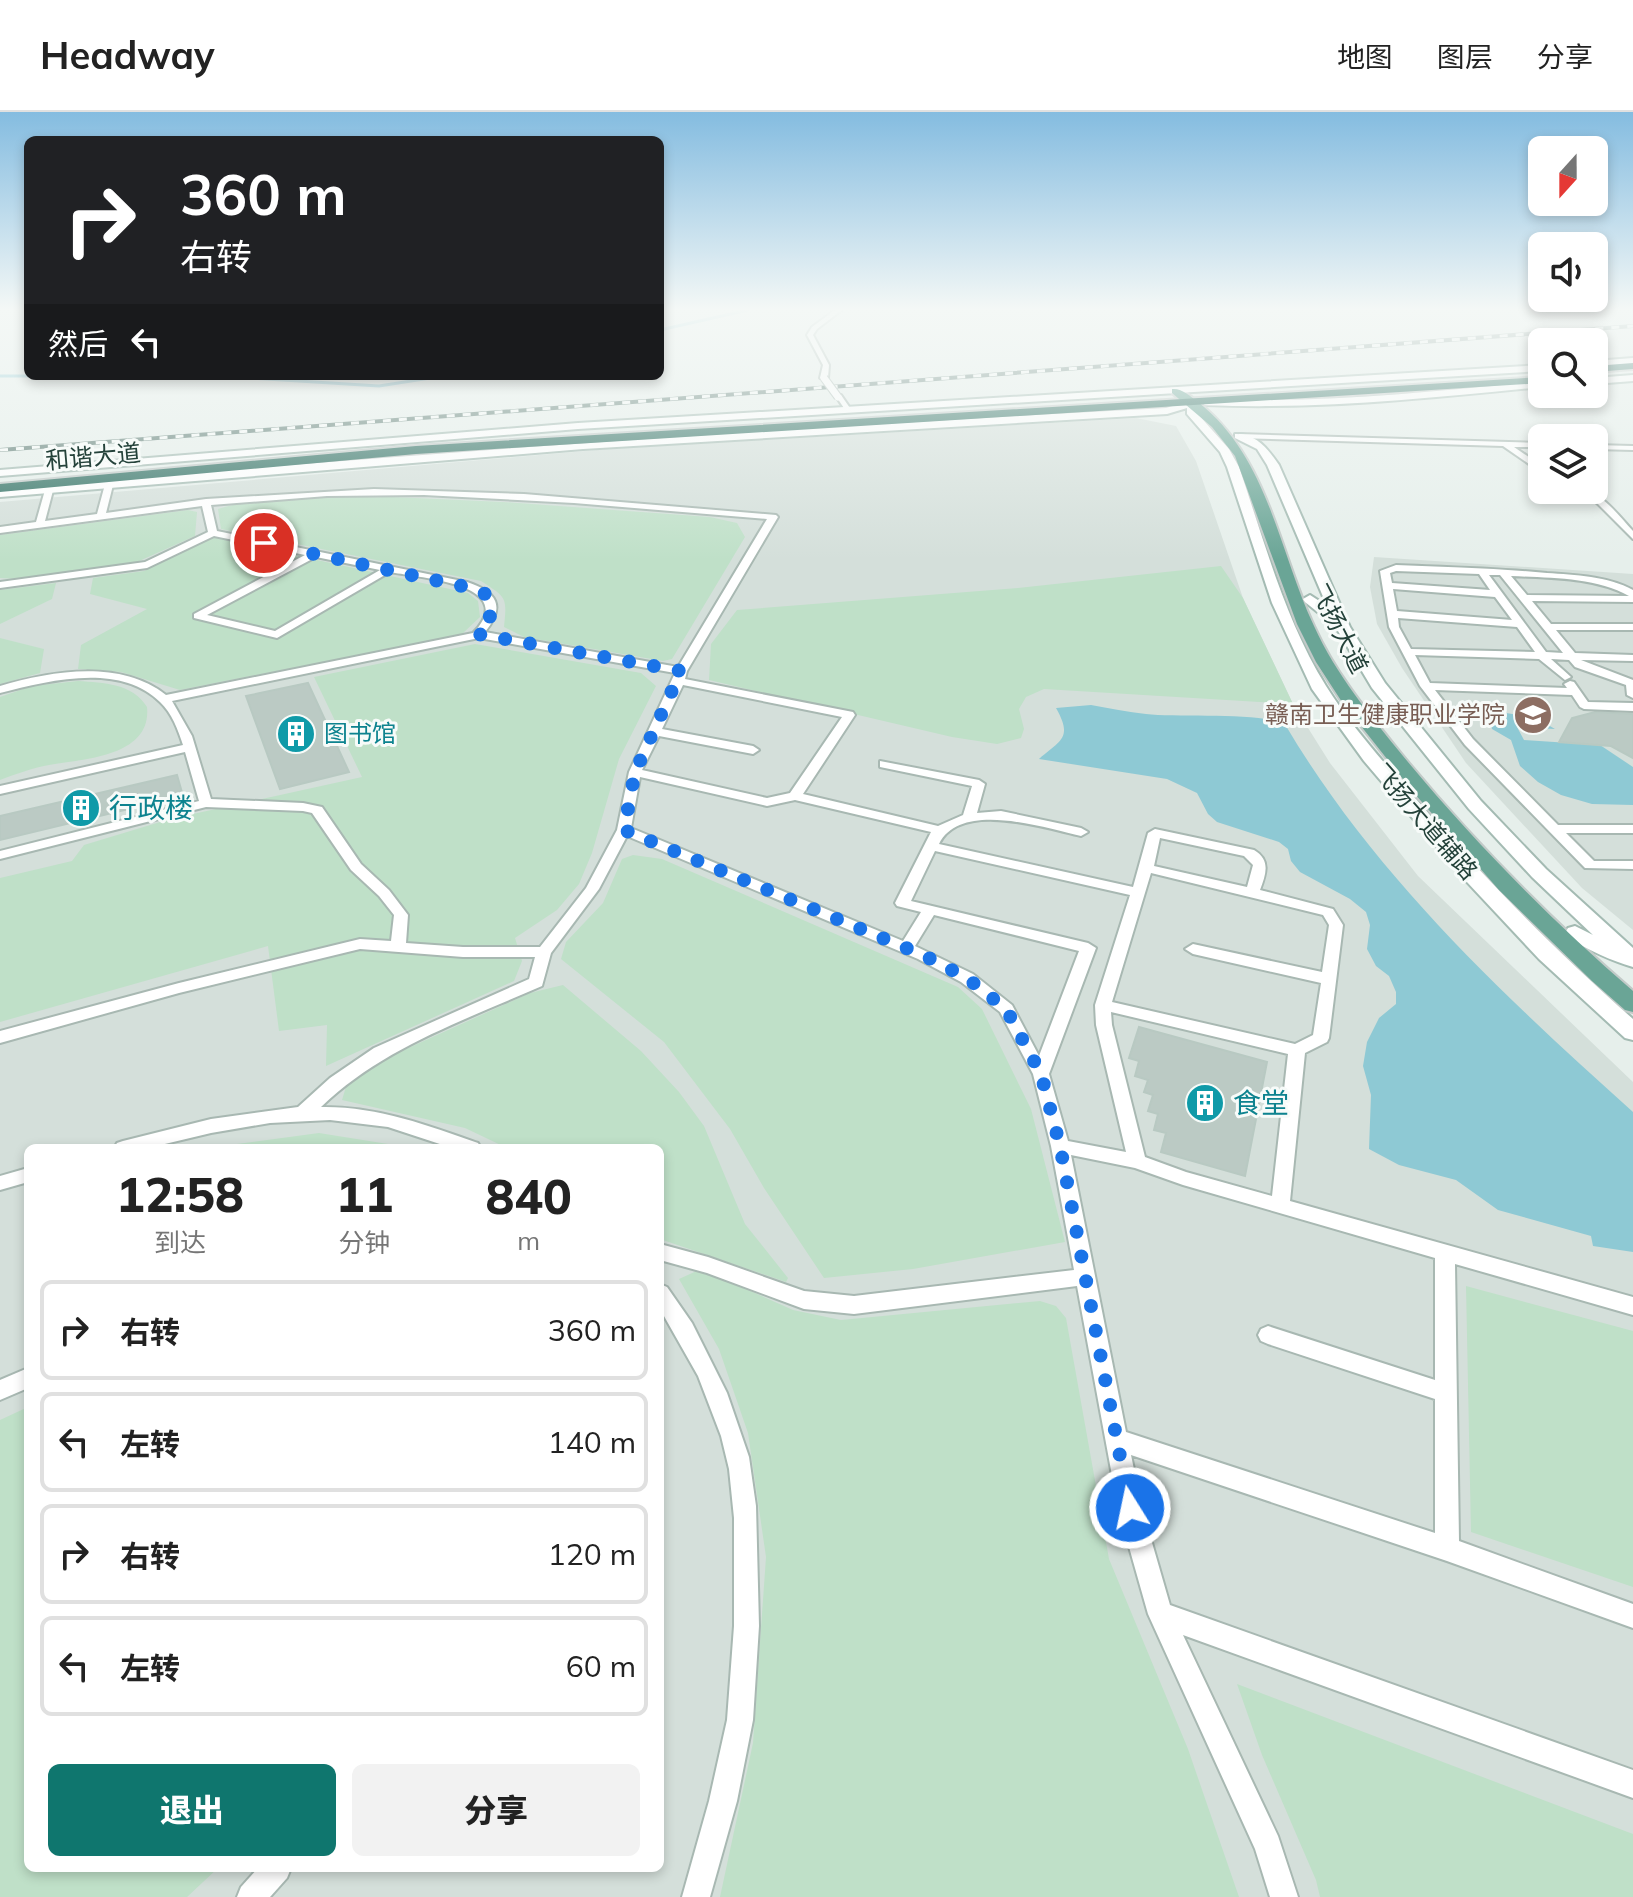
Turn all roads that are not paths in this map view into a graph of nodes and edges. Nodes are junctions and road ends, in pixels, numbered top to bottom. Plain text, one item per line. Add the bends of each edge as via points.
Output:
1 (835, 393) edge
2 (1262, 393) edge
3 (1308, 393) edge
4 (1190, 399) junction
5 (849, 409) junction
6 (1239, 436) junction
7 (1505, 444) junction
8 (1528, 445) edge
9 (1608, 447) edge
10 (1633, 448) edge
11 (1528, 460) edge
12 (0, 473) edge
13 (0, 479) edge
14 (111, 480) junction
15 (50, 486) junction
16 (0, 490) edge
17 (206, 502) junction
18 (1603, 504) edge
19 (101, 516) junction
20 (40, 524) junction
21 (0, 530) edge
22 (213, 533) junction
23 (1633, 536) edge
24 (314, 554) junction
25 (389, 569) junction
26 (1483, 573) junction
27 (1504, 574) junction
28 (1288, 580) junction
29 (0, 585) edge
30 (1388, 586) junction
31 (1498, 594) junction
32 (1633, 596) edge
33 (1524, 598) junction
34 (1310, 599) junction
35 (1279, 603) junction
36 (1392, 614) junction
37 (1520, 624) junction
38 (1343, 627) junction
39 (1548, 627) junction
40 (1633, 627) edge
41 (477, 634) junction
42 (1296, 644) junction
43 (1407, 652) junction
44 (1542, 655) junction
45 (1633, 658) edge
46 (1576, 660) junction
47 (1324, 663) junction
48 (1369, 671) junction
49 (680, 676) junction
50 (1565, 677) junction
51 (1426, 686) junction
52 (1633, 686) edge
53 (0, 690) edge
54 (1575, 692) junction
55 (165, 699) junction
56 (1367, 700) junction
57 (1633, 707) edge
58 (1364, 719) junction
59 (653, 731) junction
60 (188, 748) junction
61 (753, 750) dead end
62 (1370, 757) junction
63 (884, 764) dead end
64 (635, 772) junction
65 (0, 790) edge
66 (795, 796) junction
67 (206, 803) junction
68 (969, 817) junction
69 (1553, 829) junction
70 (1633, 829) edge
71 (624, 830) junction
72 (939, 830) junction
73 (1081, 832) dead end
74 (931, 846) junction
75 (0, 855) edge
76 (1633, 865) edge
77 (1146, 868) junction
78 (1253, 891) junction
79 (1139, 893) junction
80 (930, 909) junction
81 (1575, 933) junction
82 (398, 946) junction
83 (906, 948) junction
84 (1193, 949) dead end
85 (544, 952) junction
86 (1633, 960) edge
87 (1633, 967) edge
88 (1328, 979) junction
89 (1633, 984) edge
90 (1633, 1004) edge
91 (1103, 1005) junction
92 (1633, 1032) edge
93 (0, 1037) edge
94 (1297, 1050) junction
95 (1041, 1074) junction
96 (303, 1113) junction
97 (137, 1144) edge
98 (461, 1144) edge
99 (1060, 1146) junction
100 (1137, 1161) junction
101 (24, 1176) edge
102 (0, 1183) edge
103 (1280, 1206) junction
104 (664, 1253) edge
105 (1445, 1254) junction
106 (1085, 1277) junction
107 (664, 1298) edge
108 (1633, 1306) edge
109 (1268, 1335) dead end
110 (24, 1380) edge
111 (0, 1390) edge
112 (1446, 1393) junction
113 (1118, 1440) junction
114 (1447, 1549) junction
115 (1160, 1614) junction
116 (1633, 1616) edge
117 (1633, 1784) edge
118 (273, 1872) edge
119 (251, 1897) edge
120 (696, 1897) edge
121 (1284, 1897) edge

1 - 5 street, bridge
2 - 4 highway, 和谐大道
3 - 4 highway
4 - 5 street
4 - 6 main road, 飞扬大道
4 - 13 highway, 和谐大道 via 422,442
4 - 14 highway, 和谐大道 via 416,450
4 - 14 street via 1167,411 574,445
4 - 28 main road, 飞扬大道 via 1243,459
4 - 35 street, 飞扬大道辅路 via 1233,467
5 - 12 street via 369,440
6 - 7 street
6 - 34 main road, 飞扬大道 via 1261,468
6 - 38 street, 飞扬大道辅路 via 1261,447 1273,465
7 - 8 street
7 - 11 street
9 - 10 street
14 - 15 highway, 和谐大道
14 - 19 street
15 - 16 highway, 和谐大道
15 - 20 street
17 - 19 street
17 - 22 street
17 - 49 street via 424,492 773,517
18 - 23 street
19 - 20 street
20 - 21 street
22 - 24 street
22 - 29 street via 147,565
24 - 25 street
24 - 25 street via 198,616 277,635
25 - 41 street via 467,585 487,595 492,617
26 - 27 street
26 - 30 street via 1387,569
26 - 31 street
27 - 32 street via 1609,582 1628,587
27 - 33 street
28 - 35 street
28 - 47 main road, 飞扬大道
30 - 31 street
30 - 36 street
31 - 37 street
32 - 33 street
33 - 39 street
34 - 38 street
34 - 56 main road, 飞扬大道
35 - 42 street, 飞扬大道辅路
36 - 37 street
36 - 43 street
37 - 44 street
38 - 48 street, 飞扬大道辅路
39 - 40 street
39 - 46 street
41 - 49 street
41 - 55 street
42 - 47 street
42 - 62 street, 飞扬大道辅路 via 1318,686
43 - 44 street
43 - 51 street
44 - 46 street
44 - 50 street
45 - 46 street
46 - 50 street
46 - 52 street
47 - 58 main road, 飞扬大道
48 - 56 street
48 - 86 street, 飞扬大道辅路 via 1475,805
49 - 59 street
49 - 66 street via 849,715
50 - 54 street
51 - 54 street
51 - 69 street via 1469,742
53 - 55 street via 81,675 131,682
54 - 57 street via 1584,705
55 - 60 street
56 - 81 main road, 飞扬大道 via 1450,804
58 - 62 street
58 - 90 main road, 飞扬大道 via 1434,807 1498,875 1568,948
59 - 61 street
59 - 64 street
60 - 65 street
60 - 67 street
62 - 92 street, 飞扬大道辅路 via 1546,954
63 - 68 street via 979,784
64 - 66 street via 767,802
64 - 71 street
66 - 72 street
67 - 75 street
67 - 82 street via 317,810 356,867 401,915
68 - 72 street
68 - 73 street via 1001,815
69 - 70 street
69 - 76 street via 1590,865
71 - 83 street
71 - 85 street via 592,889
72 - 74 street
74 - 79 street
74 - 80 street via 902,903
77 - 78 street
77 - 78 street via 1155,833 1240,850 1259,860
77 - 79 street
78 - 88 street via 1328,912 1336,925
79 - 91 street
80 - 83 street
80 - 95 street via 1088,948
81 - 87 street
81 - 89 main road, 飞扬大道
82 - 85 street
82 - 93 street via 360,944 288,960
83 - 95 street via 967,978 1006,1009
84 - 88 street
85 - 96 street via 536,982 380,1052
88 - 94 street via 1321,1038
91 - 94 street
91 - 100 street
94 - 103 street
95 - 99 street
96 - 97 street via 193,1128
96 - 98 street via 361,1116
99 - 100 street
99 - 106 street
100 - 103 street
101 - 102 street
103 - 105 street
104 - 106 street via 804,1300 854,1305
105 - 108 street
105 - 112 street
106 - 113 street
107 - 120 street via 679,1318 720,1405 738,1458 746,1522 744,1675 736,1743
109 - 112 street
110 - 111 street
112 - 114 street
113 - 114 street
113 - 115 street via 1130,1508
114 - 116 street
115 - 117 street
115 - 121 street via 1268,1846
118 - 119 street

